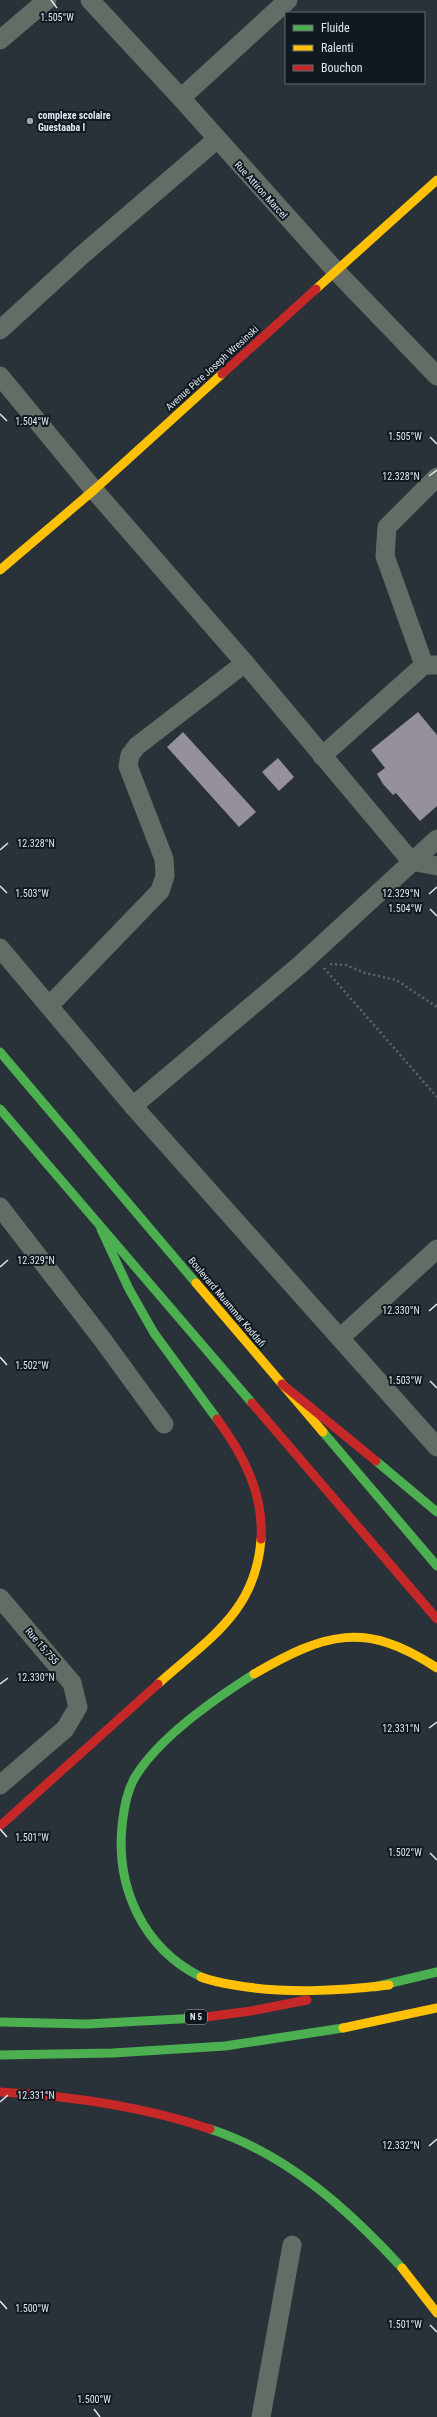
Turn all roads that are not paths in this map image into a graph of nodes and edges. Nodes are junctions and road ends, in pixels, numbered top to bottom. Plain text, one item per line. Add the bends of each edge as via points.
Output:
1 (47, 0) edge
2 (90, 0) edge
3 (288, 0) edge
4 (0, 40) edge
5 (181, 98) junction
6 (216, 140) junction
7 (437, 180) edge
8 (335, 270) junction
9 (0, 330) edge
10 (0, 376) edge
11 (437, 376) edge
12 (437, 477) edge
13 (94, 490) junction
14 (0, 570) edge
15 (245, 663) junction
16 (430, 665) edge
17 (322, 756) junction
18 (437, 839) edge
19 (411, 861) junction
20 (437, 866) edge
21 (0, 948) edge
22 (49, 1006) junction
23 (0, 1052) edge
24 (133, 1106) junction
25 (0, 1109) edge
26 (0, 1207) edge
27 (101, 1229) junction
28 (437, 1250) edge
29 (340, 1338) junction
30 (282, 1384) junction
31 (164, 1424) dead end
32 (437, 1447) edge
33 (437, 1512) edge
34 (437, 1566) edge
35 (0, 1598) edge
36 (437, 1619) edge
37 (437, 1668) edge
38 (0, 1785) edge
39 (0, 1826) edge
40 (437, 1972) edge
41 (389, 1985) junction
42 (437, 2008) edge
43 (0, 2022) edge
44 (0, 2055) edge
45 (0, 2092) edge
46 (292, 2245) dead end
47 (437, 2313) edge
48 (261, 2417) edge

1 - 4 street
2 - 5 street, Rue Attiron Marcel
3 - 5 street
5 - 6 street, Rue Attiron Marcel
6 - 8 street, Rue Attiron Marcel
6 - 9 street via 81,256
7 - 8 main road, Avenue Père Joseph Wresinski
8 - 11 street, Rue Attiron Marcel
8 - 13 main road, Avenue Père Joseph Wresinski
10 - 13 street
12 - 16 street via 387,527 385,540 385,556
13 - 14 main road, Avenue Père Joseph Wresinski
13 - 15 street
15 - 17 street
15 - 22 street via 137,746 130,755 128,766 164,859 165,876 160,891
16 - 17 street
17 - 19 street
18 - 19 street
19 - 20 street
19 - 24 street via 300,965
21 - 22 street
22 - 24 street
23 - 30 main road, Boulevard Muammar Kaddafi
24 - 29 street
25 - 27 main road
26 - 31 street
27 - 36 main road
27 - 39 main road via 123,1277 163,1347 241,1454 252,1477 259,1501 261,1548 254,1574 239,1607 216,1632
28 - 29 street
29 - 32 street
30 - 33 main road
30 - 34 main road, Boulevard Muammar Kaddafi
35 - 38 street, Rue 15.755 via 72,1683 78,1707 65,1729
37 - 41 main road via 388,1642 359,1637 327,1639 281,1658 219,1699 162,1744 136,1775 125,1807 120,1834 125,1888 139,1922 172,1958 206,1979 252,1989 321,1992
40 - 41 main road, N 5
41 - 43 main road, N 5 via 232,2014 90,2024
42 - 44 main road via 347,2027 225,2046 114,2053
45 - 47 main road via 52,2094 145,2111 212,2128 279,2160 333,2199 385,2250
46 - 48 street

